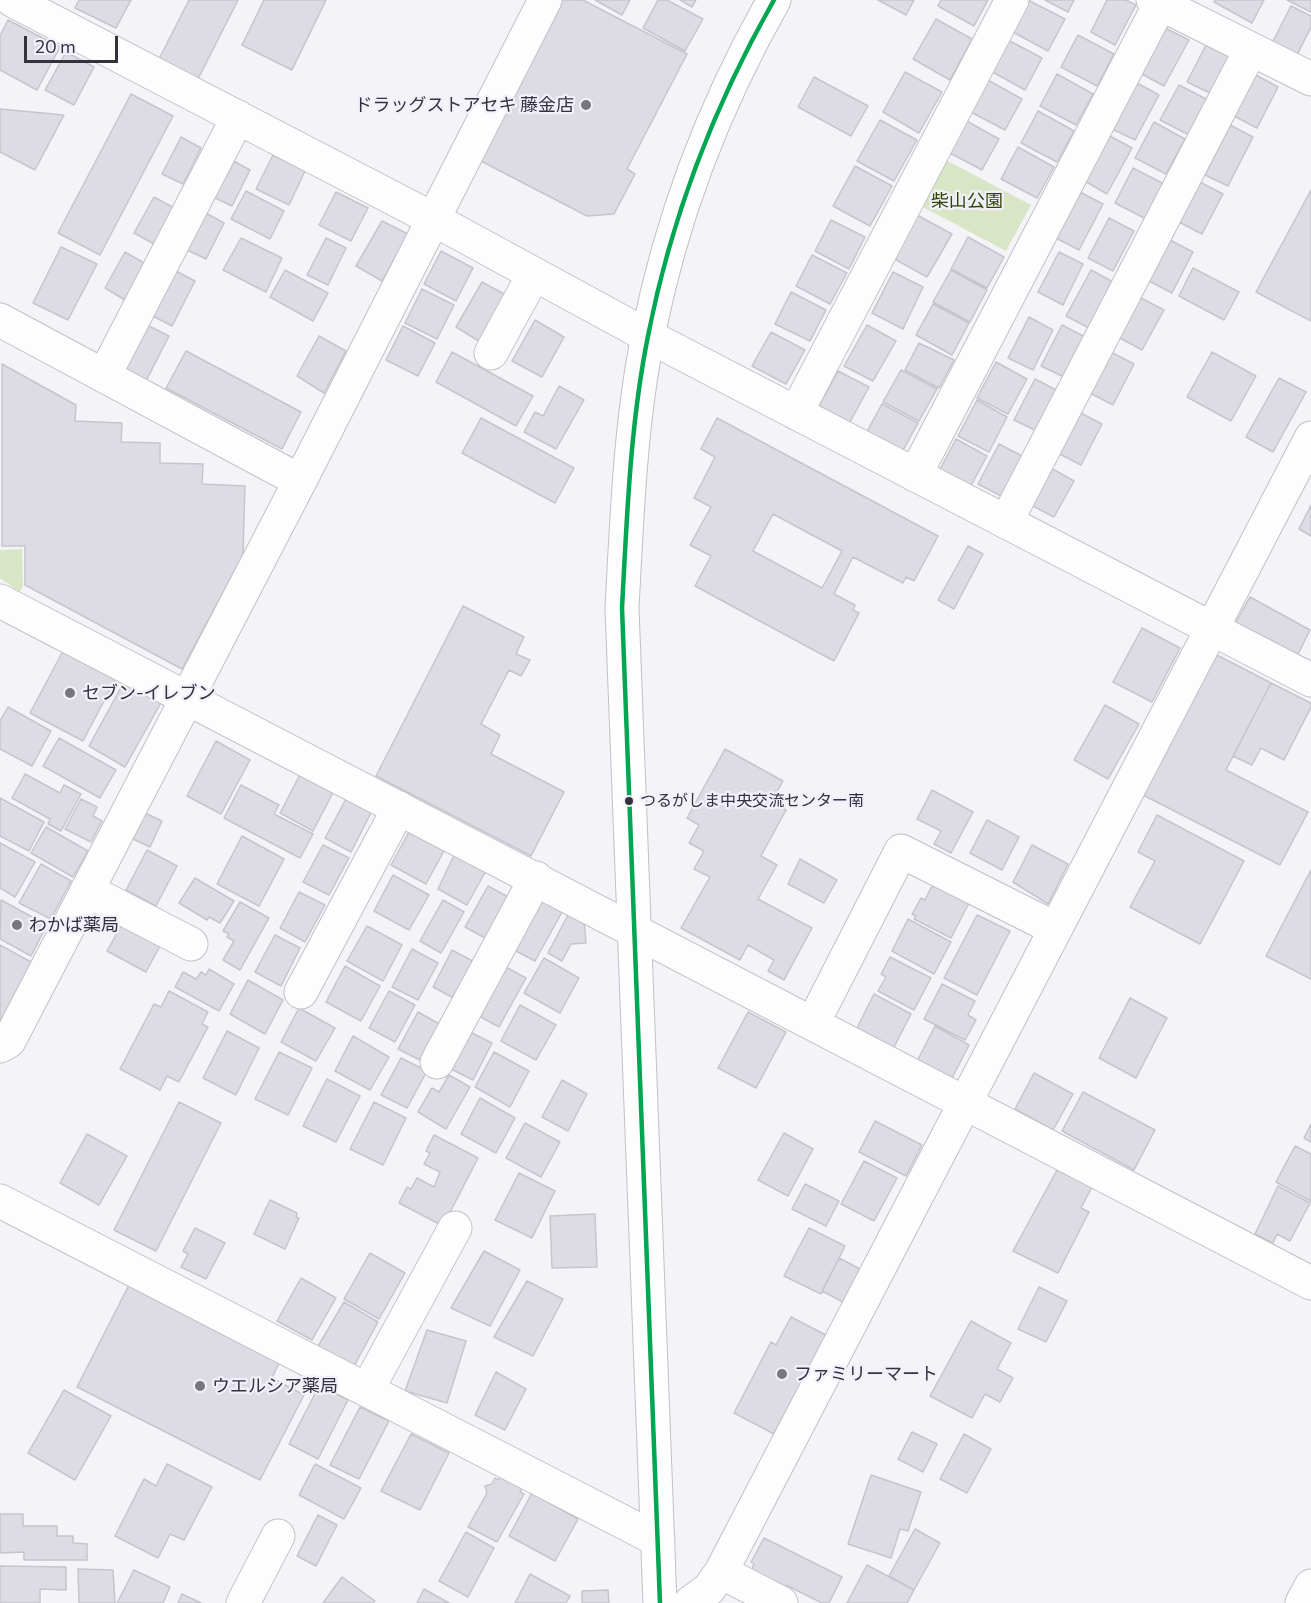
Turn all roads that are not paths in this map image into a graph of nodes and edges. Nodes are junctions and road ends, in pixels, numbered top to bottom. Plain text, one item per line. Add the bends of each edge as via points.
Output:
1 (12, 0) edge
2 (545, 0) edge
3 (774, 0) edge
4 (1012, 0) edge
5 (1172, 5) edge
6 (1251, 49) junction
7 (1311, 79) edge
8 (238, 117) junction
9 (433, 219) junction
10 (534, 274) junction
11 (0, 320) edge
12 (648, 336) junction
13 (491, 353) dead end
14 (104, 376) junction
15 (796, 413) junction
16 (1311, 438) edge
17 (915, 475) junction
18 (300, 481) junction
19 (1006, 522) junction
20 (0, 601) edge
21 (1211, 629) junction
22 (1311, 680) edge
23 (186, 697) junction
24 (399, 808) junction
25 (536, 878) junction
26 (87, 890) junction
27 (632, 928) junction
28 (1054, 928) junction
29 (191, 944) dead end
30 (301, 992) dead end
31 (813, 1023) junction
32 (0, 1046) edge
33 (437, 1062) dead end
34 (964, 1102) junction
35 (0, 1201) edge
36 (455, 1228) dead end
37 (1311, 1283) edge
38 (367, 1390) junction
39 (278, 1536) dead end
40 (658, 1540) junction
41 (721, 1572) junction
42 (1311, 1586) edge
43 (243, 1603) edge
44 (660, 1603) edge
45 (690, 1603) edge
46 (781, 1603) edge
47 (1302, 1603) edge

1 - 8 street
2 - 9 street
3 - 12 street via 729,87 696,166
4 - 15 street
5 - 6 street
5 - 17 street
6 - 7 street
6 - 19 street
8 - 9 street
8 - 14 street
9 - 10 street
9 - 18 street
10 - 12 street
10 - 13 street
11 - 14 street
12 - 15 street
12 - 27 street via 629,481 622,608
14 - 18 street
15 - 17 street
16 - 21 street
17 - 19 street
18 - 23 street
19 - 21 street
20 - 23 street
21 - 22 street
21 - 28 street
23 - 24 street
23 - 26 street
24 - 25 street
24 - 30 street
25 - 27 street
25 - 33 street
26 - 29 street
26 - 32 street via 9,1041
27 - 31 street
27 - 40 street
28 - 31 street via 901,851
28 - 34 street
31 - 34 street
34 - 37 street
34 - 41 street
35 - 38 street
36 - 38 street
38 - 40 street
39 - 43 street
40 - 44 street
41 - 45 street via 709,1589
41 - 46 street
42 - 47 street

